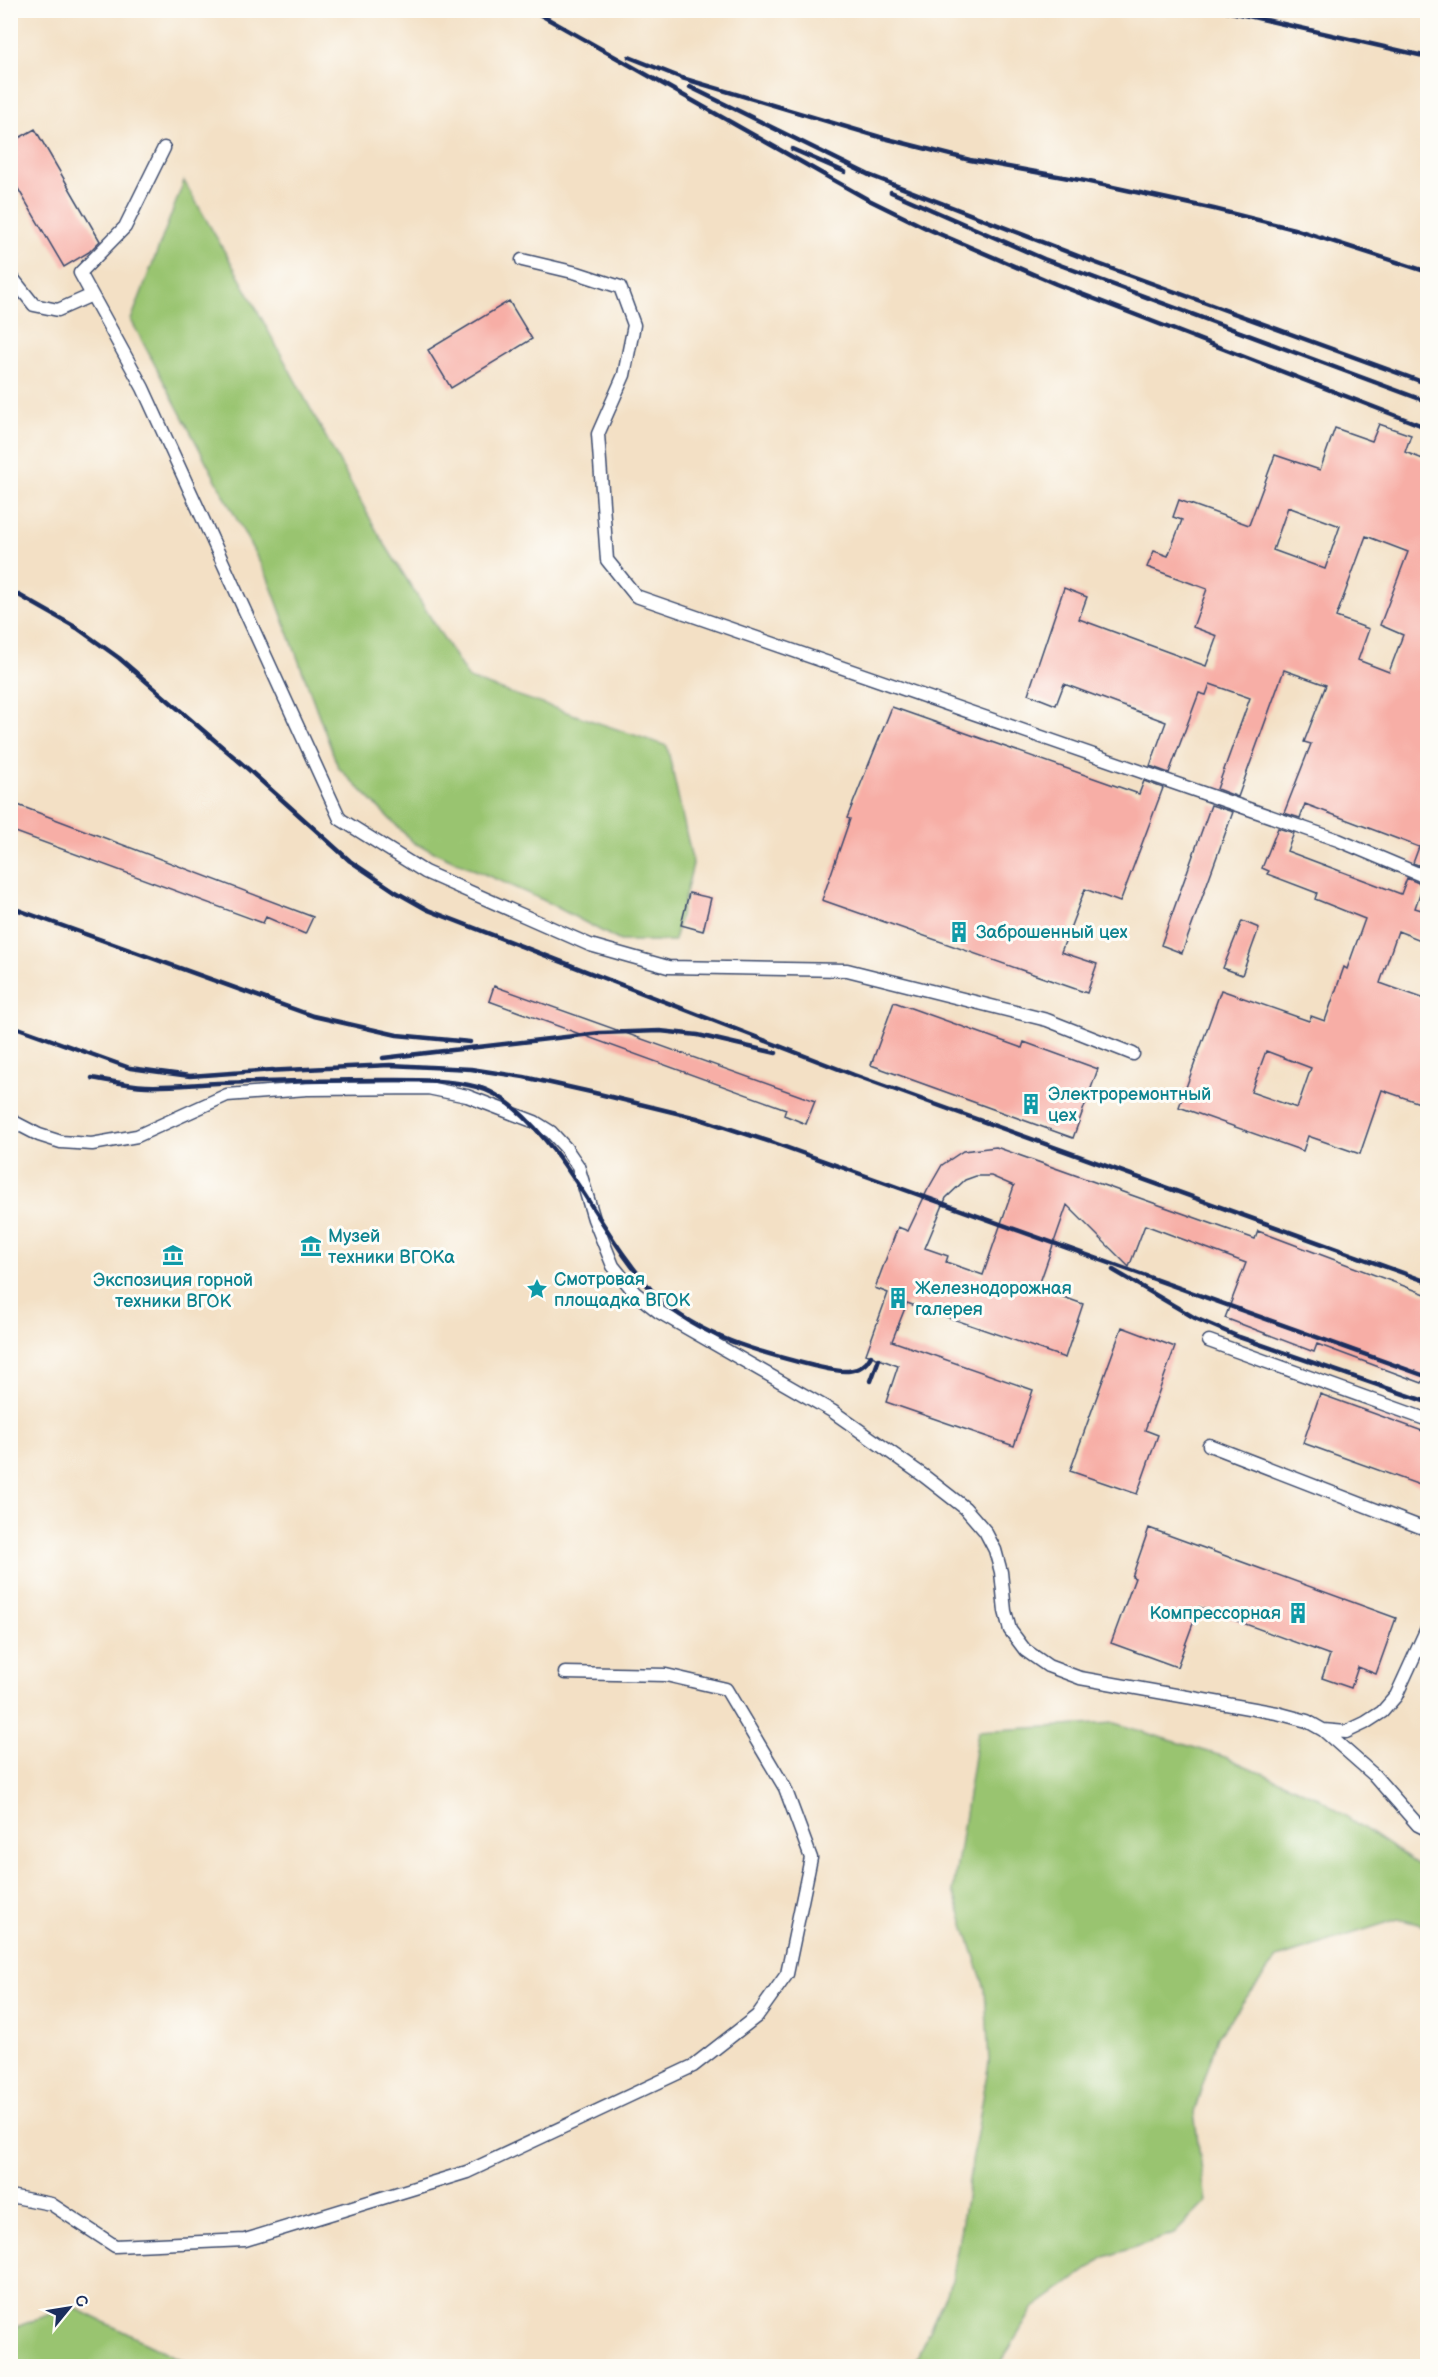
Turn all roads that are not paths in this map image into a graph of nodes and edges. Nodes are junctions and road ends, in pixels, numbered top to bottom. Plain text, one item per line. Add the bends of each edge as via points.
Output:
1 (164, 148) dead end
2 (522, 260) dead end
3 (10, 275) edge
4 (92, 295) junction
5 (1428, 878) edge
6 (1133, 1054) dead end
7 (10, 1120) edge
8 (1209, 1341) dead end
9 (1428, 1420) edge
10 (1209, 1445) dead end
11 (1428, 1530) edge
12 (1428, 1626) edge
13 (565, 1673) dead end
14 (1323, 1730) junction
15 (1428, 1830) edge
16 (10, 2196) edge

1 - 4 lane via 124,227 80,273
2 - 5 lane via 620,287 634,325 624,375 598,434 607,560 636,596 1338,840
3 - 4 lane via 34,305 58,310
4 - 6 lane via 142,388 340,819 426,872 590,945 669,967 847,970 1047,1020
7 - 14 lane via 62,1142 92,1144 136,1136 227,1095 307,1089 428,1088 466,1096 536,1122 551,1132 578,1166 613,1266 635,1293 658,1312 832,1411 965,1508 986,1531 995,1550 1010,1630 1025,1650 1080,1678 1277,1713
8 - 9 lane
10 - 11 lane
12 - 14 lane via 1396,1696 1382,1712 1346,1732
13 - 16 lane via 666,1675 726,1689 785,1788 811,1858 787,1974 757,2016 693,2066 467,2172 245,2240 115,2246 51,2204
14 - 15 lane via 1374,1775 1418,1825

